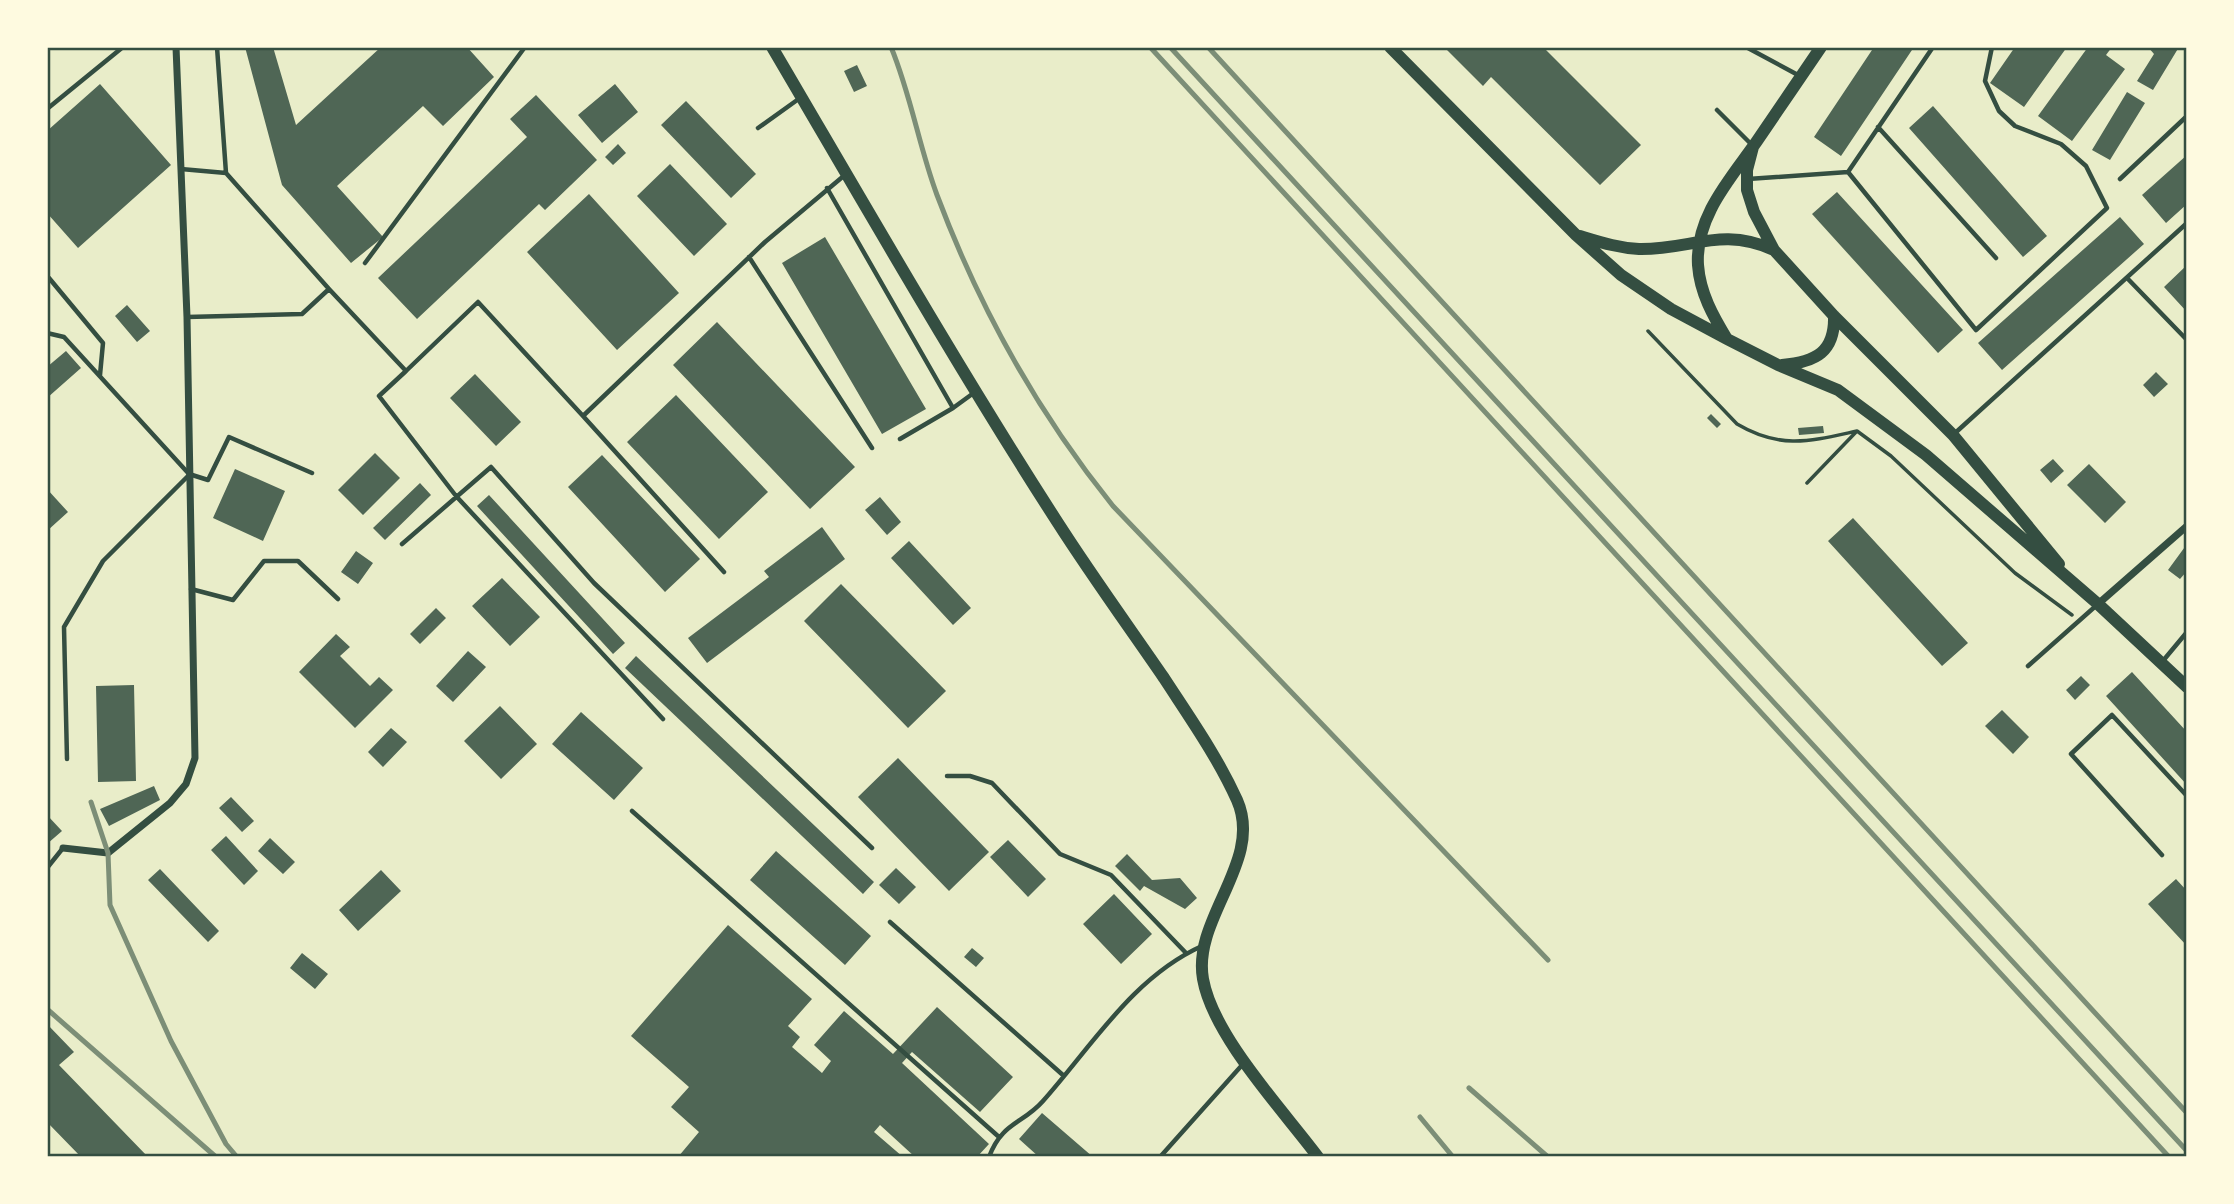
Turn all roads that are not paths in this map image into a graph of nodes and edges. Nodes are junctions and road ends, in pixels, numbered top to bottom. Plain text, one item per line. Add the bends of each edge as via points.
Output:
1 (124, 47) edge
2 (176, 47) edge
3 (217, 47) edge
4 (525, 47) edge
5 (772, 47) edge
6 (1390, 47) edge
7 (1746, 47) edge
8 (1821, 47) edge
9 (1933, 47) edge
10 (1992, 47) edge
11 (1801, 77) junction
12 (802, 97) junction
13 (47, 109) edge
14 (1717, 110) dead end
15 (2187, 116) edge
16 (1878, 127) junction
17 (758, 128) dead end
18 (1753, 147) junction
19 (181, 169) junction
20 (1848, 172) junction
21 (226, 173) junction
22 (846, 174) junction
23 (1747, 179) junction
24 (2120, 180) dead end
25 (827, 188) junction
26 (2187, 223) edge
27 (1576, 235) junction
28 (1700, 241) junction
29 (1774, 250) junction
30 (749, 257) junction
31 (1996, 258) dead end
32 (365, 263) dead end
33 (49, 278) dead end
34 (2127, 279) junction
35 (329, 289) junction
36 (1833, 316) junction
37 (187, 317) junction
38 (47, 333) edge
39 (1727, 339) junction
40 (2187, 340) edge
41 (1778, 365) junction
42 (406, 371) junction
43 (99, 376) junction
44 (977, 390) junction
45 (953, 408) junction
46 (583, 416) junction
47 (1953, 435) junction
48 (900, 439) dead end
49 (872, 448) dead end
50 (312, 473) dead end
51 (189, 474) junction
52 (456, 496) junction
53 (2187, 526) edge
54 (402, 544) dead end
55 (724, 572) dead end
56 (2077, 585) junction
57 (190, 589) junction
58 (338, 599) dead end
59 (2098, 604) junction
60 (2187, 632) edge
61 (2161, 663) junction
62 (2028, 666) dead end
63 (2187, 687) edge
64 (663, 719) dead end
65 (67, 759) dead end
66 (947, 776) dead end
67 (2187, 796) edge
68 (632, 811) dead end
69 (63, 848) joint
70 (872, 848) dead end
71 (2162, 855) dead end
72 (47, 868) edge
73 (890, 922) dead end
74 (1203, 945) junction
75 (1185, 953) junction
76 (1245, 1061) junction
77 (1064, 1076) junction
78 (999, 1137) junction
79 (989, 1157) edge
80 (1160, 1157) edge
81 (1318, 1157) edge

1 - 13 lane
2 - 19 street
3 - 21 lane
4 - 32 lane
5 - 12 main road
6 - 27 main road
7 - 11 lane
8 - 11 main road
9 - 16 lane
10 - 20 lane via 1985,81 1999,111 2015,126 2061,144 2086,166 2107,208 1976,330
11 - 18 main road
12 - 17 lane
12 - 22 main road
14 - 18 lane
15 - 24 lane
16 - 20 lane
16 - 31 lane
18 - 23 main road
18 - 28 main road via 1720,193
19 - 21 lane
19 - 37 street
20 - 23 lane
21 - 35 lane
22 - 25 lane
22 - 44 main road
23 - 29 main road via 1754,212
25 - 30 lane
25 - 45 lane
26 - 34 lane
27 - 28 main road via 1640,249
27 - 39 main road via 1621,275
28 - 29 main road via 1729,237
28 - 39 main road via 1702,288
29 - 36 main road
30 - 46 lane
30 - 49 lane
33 - 43 lane via 103,343
34 - 40 lane
34 - 47 lane
35 - 37 lane via 302,314
35 - 42 lane
36 - 41 main road via 1834,334 1828,347 1801,363
36 - 47 main road
37 - 51 street
38 - 43 lane via 64,337
39 - 41 main road
41 - 56 main road via 1838,390 1926,455
42 - 46 lane via 478,302
42 - 52 lane via 379,396
43 - 51 lane
44 - 45 lane
44 - 74 main road via 1058,523 1211,748 1239,804 1242,833 1236,864
45 - 48 lane
46 - 55 lane
47 - 56 main road
50 - 51 lane via 229,437 208,480
51 - 57 street
51 - 65 lane via 103,561 64,628
52 - 54 lane
52 - 64 lane
52 - 70 lane via 491,467 594,583
53 - 59 street
56 - 59 main road
57 - 58 lane via 233,600 264,561 298,561
57 - 69 street via 195,758 186,784 170,803 108,853
59 - 61 main road
59 - 62 lane
60 - 61 lane
61 - 63 main road
66 - 75 lane via 970,776 992,783 1060,854 1111,875
67 - 71 lane via 2112,715 2071,754
68 - 78 lane
69 - 72 lane
73 - 77 lane
74 - 75 lane
74 - 76 main road via 1203,979 1214,1013
75 - 77 lane via 1146,980
76 - 80 lane
76 - 81 main road
77 - 78 lane via 1040,1104
78 - 79 lane

